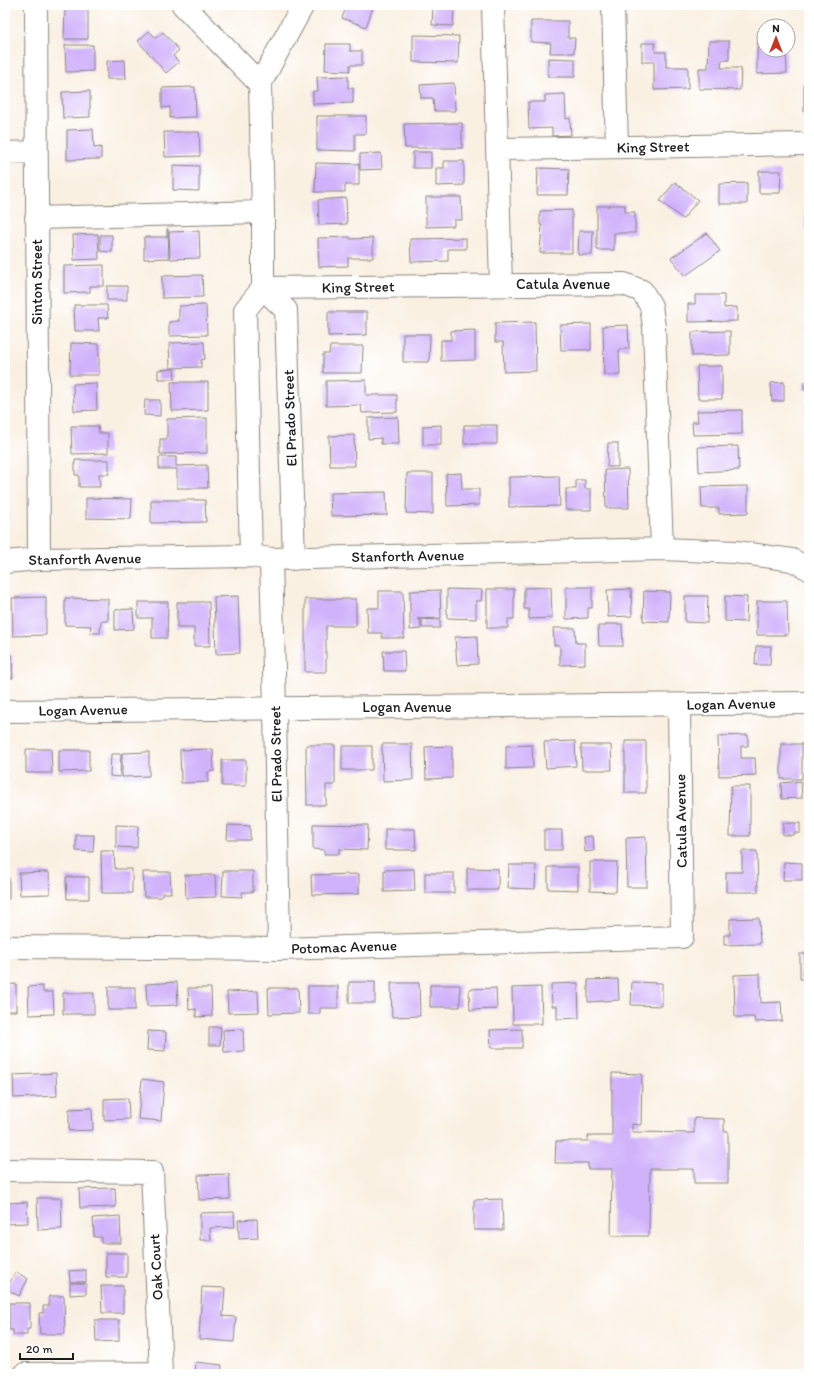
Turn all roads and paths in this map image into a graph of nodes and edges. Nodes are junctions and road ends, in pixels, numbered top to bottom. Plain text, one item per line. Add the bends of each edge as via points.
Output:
1 (36, 5) edge
2 (184, 5) edge
3 (303, 5) edge
4 (493, 5) edge
5 (613, 5) edge
6 (260, 84) junction
7 (809, 144) edge
8 (617, 147) junction
9 (498, 149) junction
10 (36, 152) junction
11 (5, 153) edge
12 (263, 212) junction
13 (36, 218) junction
14 (501, 285) junction
15 (263, 288) junction
16 (662, 549) junction
17 (261, 558) junction
18 (39, 559) junction
19 (294, 559) junction
20 (5, 562) edge
21 (809, 569) edge
22 (809, 703) edge
23 (679, 705) junction
24 (275, 708) junction
25 (5, 711) edge
26 (682, 937) joint
27 (5, 947) edge
28 (279, 949) junction
29 (5, 1170) edge
30 (25, 1374) edge

1 - 10 street, Sinton Street
2 - 6 street
3 - 6 street
4 - 9 street, Catula Avenue
5 - 8 street
6 - 12 street
7 - 8 street, King Street
8 - 9 street, King Street
9 - 14 street, Catula Avenue
10 - 11 street
10 - 13 street, Sinton Street
12 - 13 street
12 - 15 street
13 - 18 street, Sinton Street
14 - 15 street, King Street
14 - 16 street, Catula Avenue via 624,284 642,291 651,306 654,327
15 - 17 street, El Prado Street via 245,310
15 - 19 street, El Prado Street via 286,310
16 - 19 street, Stanforth Avenue
16 - 21 street, Stanforth Avenue via 736,552 792,560
17 - 18 street, Stanforth Avenue
17 - 19 street, Stanforth Avenue
17 - 24 street, El Prado Street
18 - 20 street, Stanforth Avenue
22 - 23 street, Logan Avenue
23 - 24 street, Logan Avenue
23 - 26 street, Catula Avenue
24 - 25 street, Logan Avenue
24 - 28 street, El Prado Street
26 - 28 street, Potomac Avenue
27 - 28 street, Potomac Avenue
29 - 30 street, Oak Court via 152,1172 161,1373

